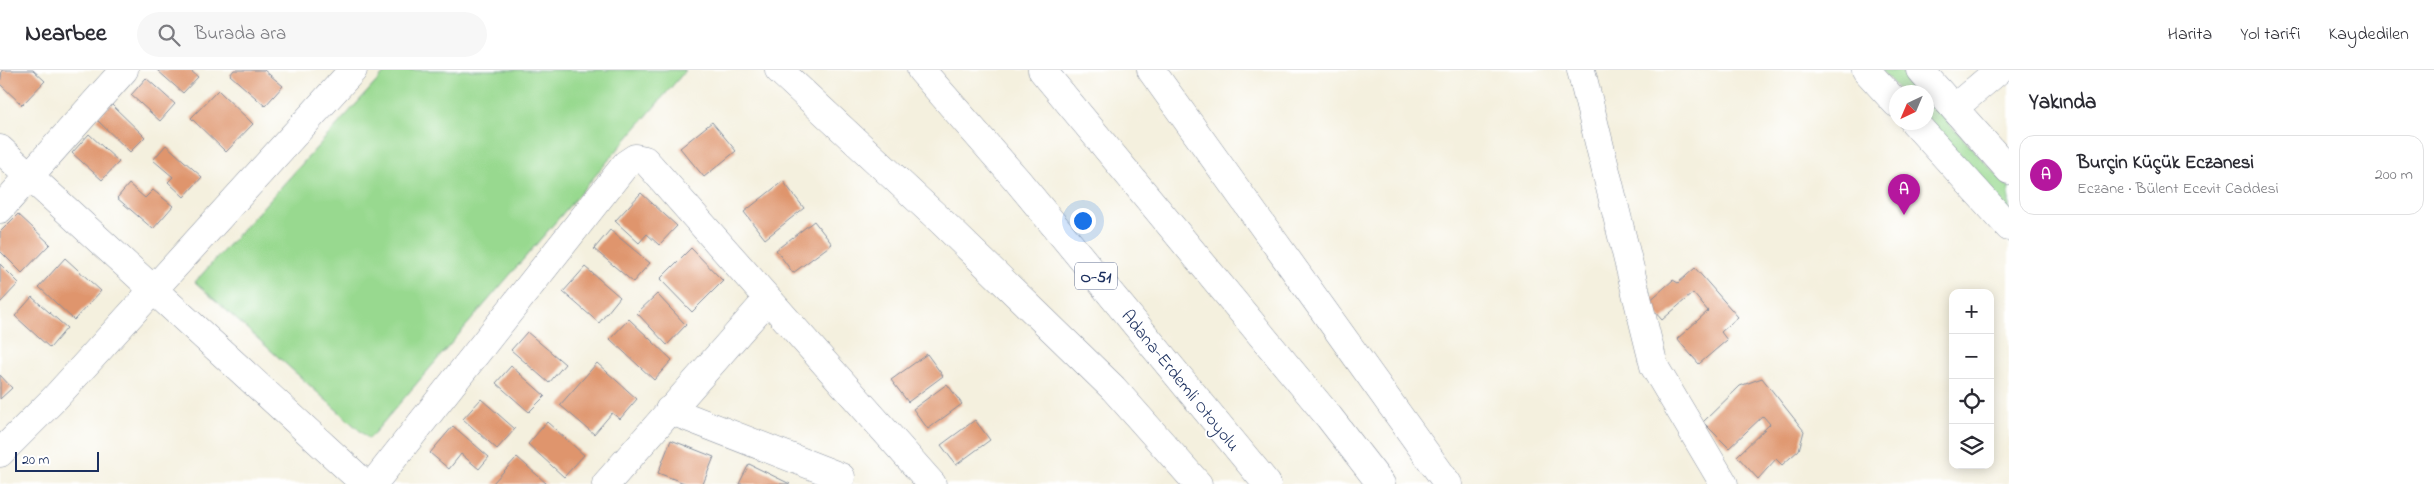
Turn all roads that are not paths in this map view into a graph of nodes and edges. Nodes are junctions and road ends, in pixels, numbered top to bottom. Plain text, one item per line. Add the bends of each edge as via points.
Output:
1 (124, 70) edge
2 (353, 70) edge
3 (779, 70) edge
4 (922, 70) edge
5 (1042, 70) edge
6 (1151, 70) edge
7 (1582, 70) edge
8 (1866, 70) edge
9 (1920, 70) edge
10 (1999, 70) edge
11 (1889, 95) edge
12 (1954, 108) junction
13 (1921, 130) edge
14 (0, 148) edge
15 (2009, 170) edge
16 (30, 177) junction
17 (0, 209) edge
18 (2009, 227) edge
19 (152, 290) junction
20 (768, 299) junction
21 (669, 410) junction
22 (0, 453) edge
23 (841, 477) dead end
24 (365, 484) edge
25 (372, 484) edge
26 (606, 484) edge
27 (932, 484) edge
28 (1198, 484) edge
29 (1267, 484) edge
30 (1381, 484) edge
31 (1448, 484) edge
32 (1724, 484) edge

1 - 16 main road
2 - 19 main road
3 - 28 main road via 941,221 1112,388
4 - 29 main road, Adana-Erdemli Otoyolu / O-51 via 1017,180
5 - 30 main road
6 - 31 main road
7 - 32 main road via 1654,366
8 - 11 main road
9 - 12 main road
10 - 12 main road
12 - 15 main road
13 - 18 main road
14 - 16 main road
16 - 17 main road
16 - 19 main road
19 - 22 main road via 54,399
19 - 24 main road
20 - 21 main road
20 - 25 main road via 644,160 635,158 626,164
20 - 27 main road
21 - 23 main road
21 - 26 main road

